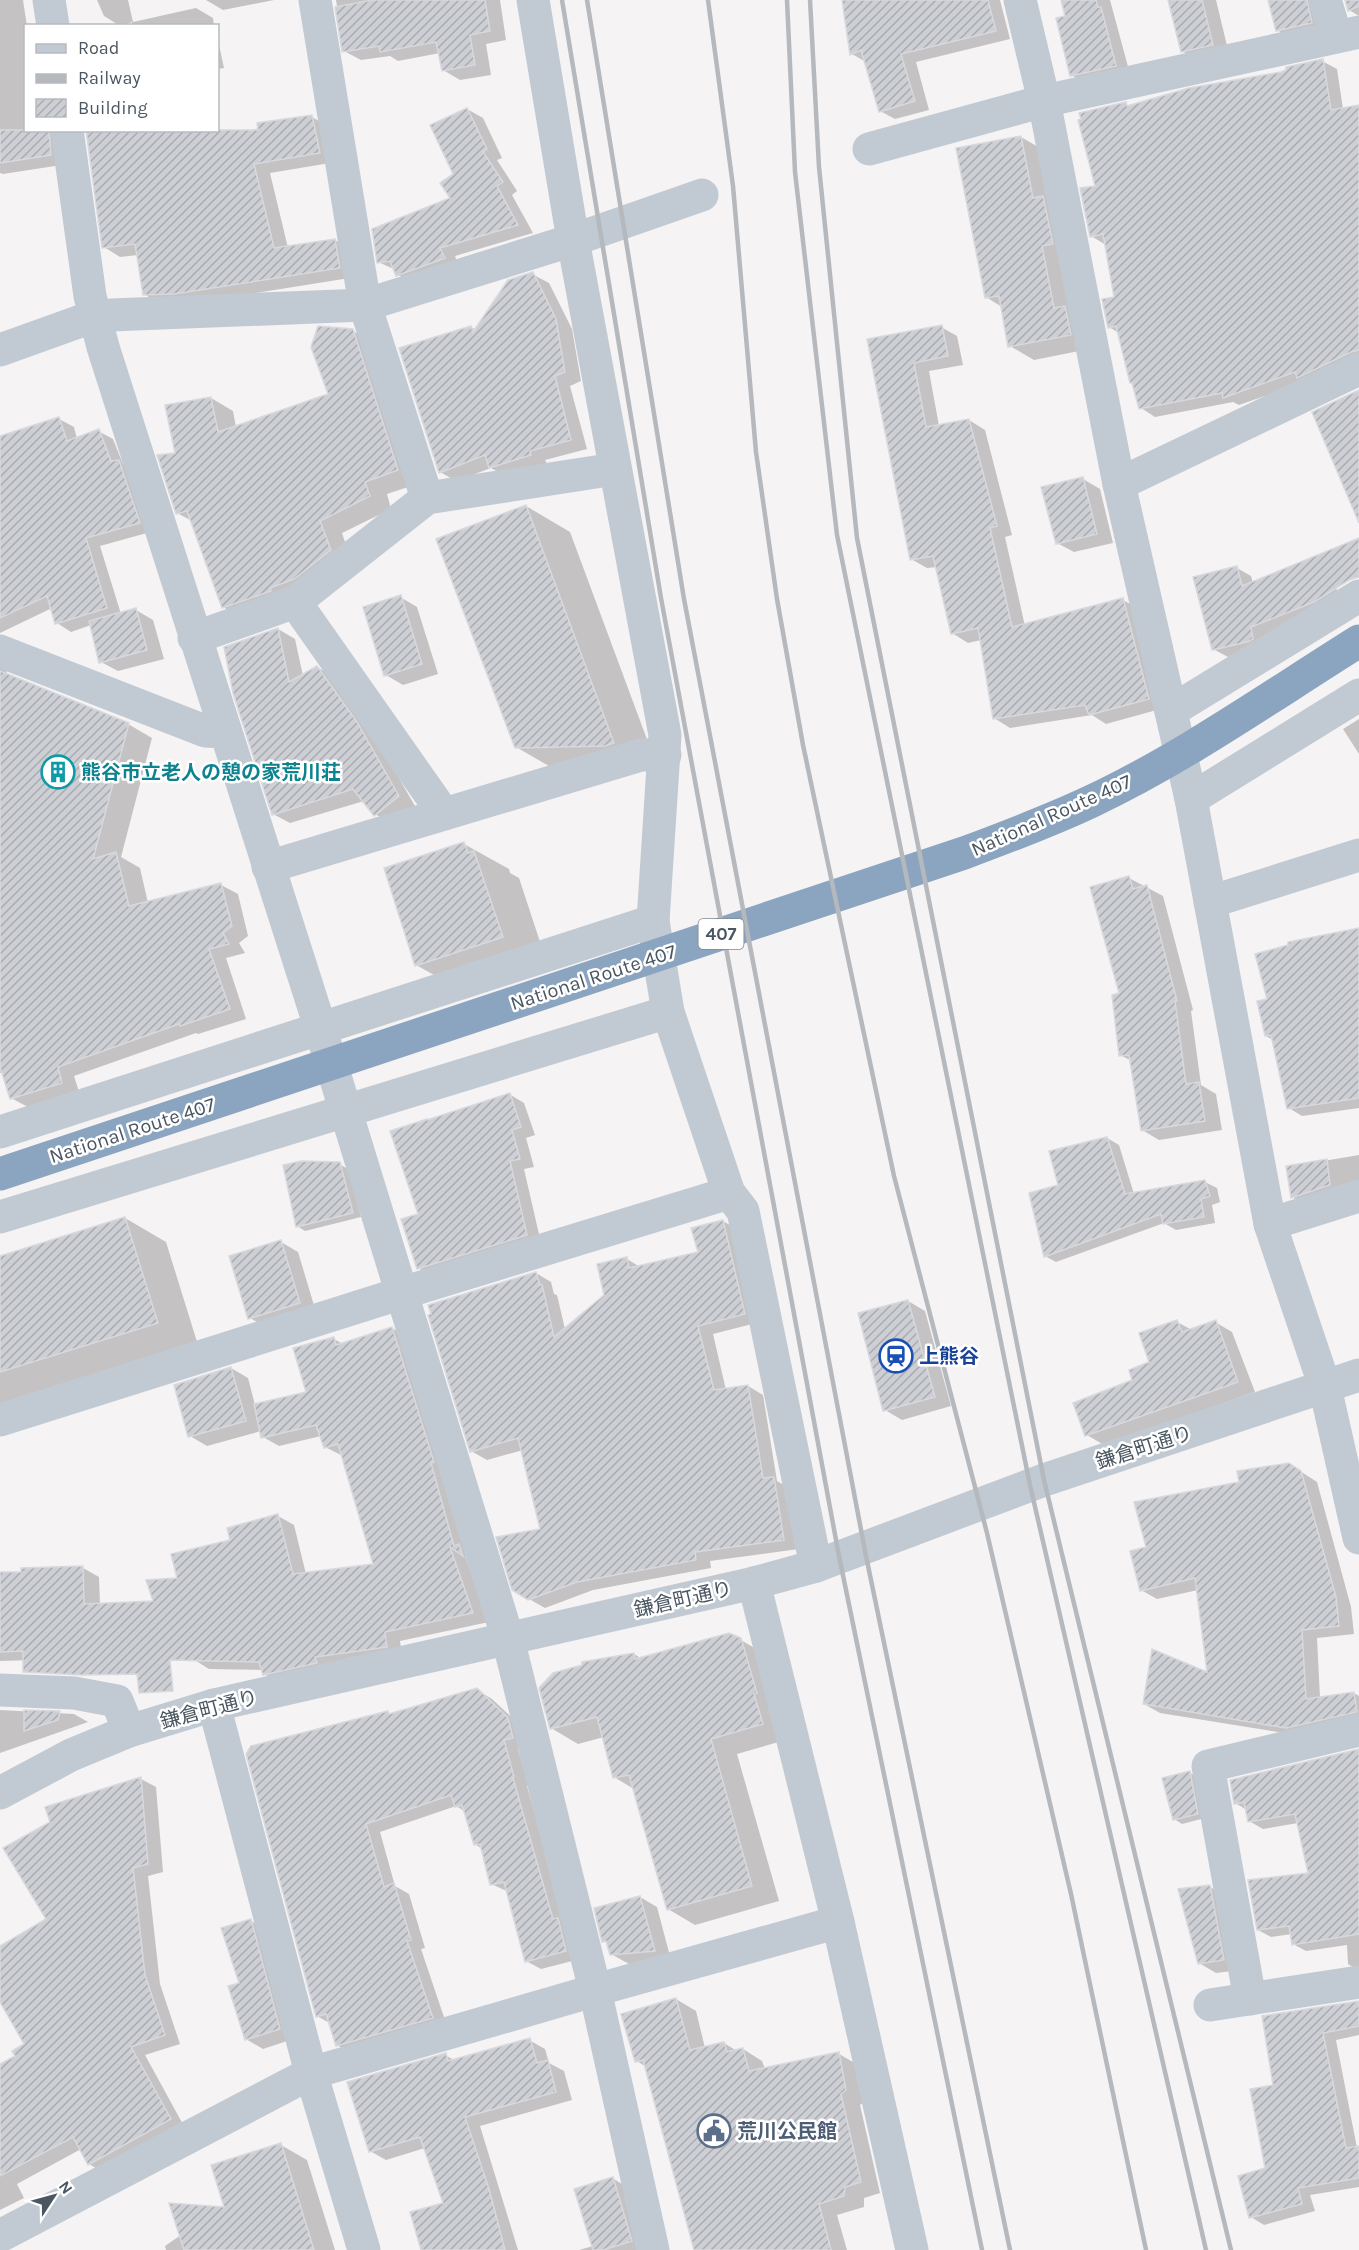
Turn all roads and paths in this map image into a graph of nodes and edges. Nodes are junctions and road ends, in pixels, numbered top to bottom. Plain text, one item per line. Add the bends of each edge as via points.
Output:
1 (49, 0) edge
2 (315, 0) edge
3 (533, 0) edge
4 (1020, 0) edge
5 (1324, 0) edge
6 (53, 24) edge
7 (1347, 34) edge
8 (1044, 101) junction
9 (67, 132) edge
10 (869, 149) dead end
11 (702, 195) dead end
12 (573, 240) junction
13 (365, 304) junction
14 (96, 317) junction
15 (0, 350) edge
16 (1359, 369) edge
17 (615, 469) junction
18 (1119, 484) junction
19 (427, 498) junction
20 (1359, 596) edge
21 (295, 602) junction
22 (194, 638) junction
23 (1359, 641) edge
24 (0, 651) edge
25 (1359, 695) edge
26 (1171, 711) junction
27 (224, 732) junction
28 (664, 755) junction
29 (1191, 799) junction
30 (444, 814) junction
31 (1359, 855) edge
32 (268, 867) junction
33 (1210, 902) junction
34 (653, 921) junction
35 (668, 1012) junction
36 (320, 1028) junction
37 (345, 1110) junction
38 (0, 1132) edge
39 (0, 1174) edge
40 (729, 1193) junction
41 (1359, 1196) edge
42 (0, 1217) edge
43 (1270, 1224) junction
44 (402, 1293) junction
45 (1359, 1376) edge
46 (1325, 1388) junction
47 (0, 1420) edge
48 (1359, 1538) edge
49 (816, 1566) junction
50 (754, 1583) junction
51 (508, 1639) junction
52 (0, 1690) edge
53 (214, 1705) junction
54 (1359, 1730) edge
55 (129, 1731) junction
56 (0, 1793) edge
57 (838, 1922) junction
58 (1359, 1982) edge
59 (595, 1990) junction
60 (1250, 1999) junction
61 (1210, 2005) dead end
62 (311, 2073) junction
63 (0, 2236) edge
64 (364, 2250) edge
65 (653, 2250) edge
66 (912, 2250) edge

1 - 6 street
2 - 13 street
3 - 12 street
4 - 8 street
5 - 7 street
7 - 8 street
8 - 10 street
8 - 18 street
9 - 14 street
11 - 12 street
12 - 13 street
12 - 17 street
13 - 14 street
13 - 19 street
14 - 15 street
14 - 22 street
16 - 18 street
17 - 19 street
17 - 28 street via 665,735
18 - 26 street
19 - 21 street
20 - 26 street
21 - 22 street
21 - 30 street
22 - 27 street
23 - 39 highway, National Route 407 / 407 via 1172,759 1031,828
24 - 27 street via 205,731
25 - 29 street
26 - 29 street
27 - 32 street
28 - 30 street via 641,755
28 - 34 street
29 - 33 street
30 - 32 street
31 - 33 street
32 - 36 street
33 - 43 street
34 - 35 street
34 - 36 street
35 - 37 street
35 - 40 street
36 - 37 street
36 - 38 street
37 - 42 street
37 - 44 street
40 - 44 street
40 - 49 street via 743,1211
41 - 43 street
43 - 46 street
44 - 47 street
44 - 51 street
45 - 46 street, 鎌倉町通り
46 - 48 street
46 - 49 street, 鎌倉町通り via 1044,1480
49 - 50 street, 鎌倉町通り
50 - 51 street, 鎌倉町通り
50 - 57 street
51 - 53 street, 鎌倉町通り
51 - 59 street
52 - 55 street via 74,1693 117,1701
53 - 55 street, 鎌倉町通り
53 - 62 street
54 - 60 street via 1208,1766
55 - 56 street, 鎌倉町通り via 71,1755
57 - 59 street
57 - 66 street
58 - 60 street
59 - 62 street
59 - 65 street
60 - 61 street
62 - 63 street
62 - 64 street

